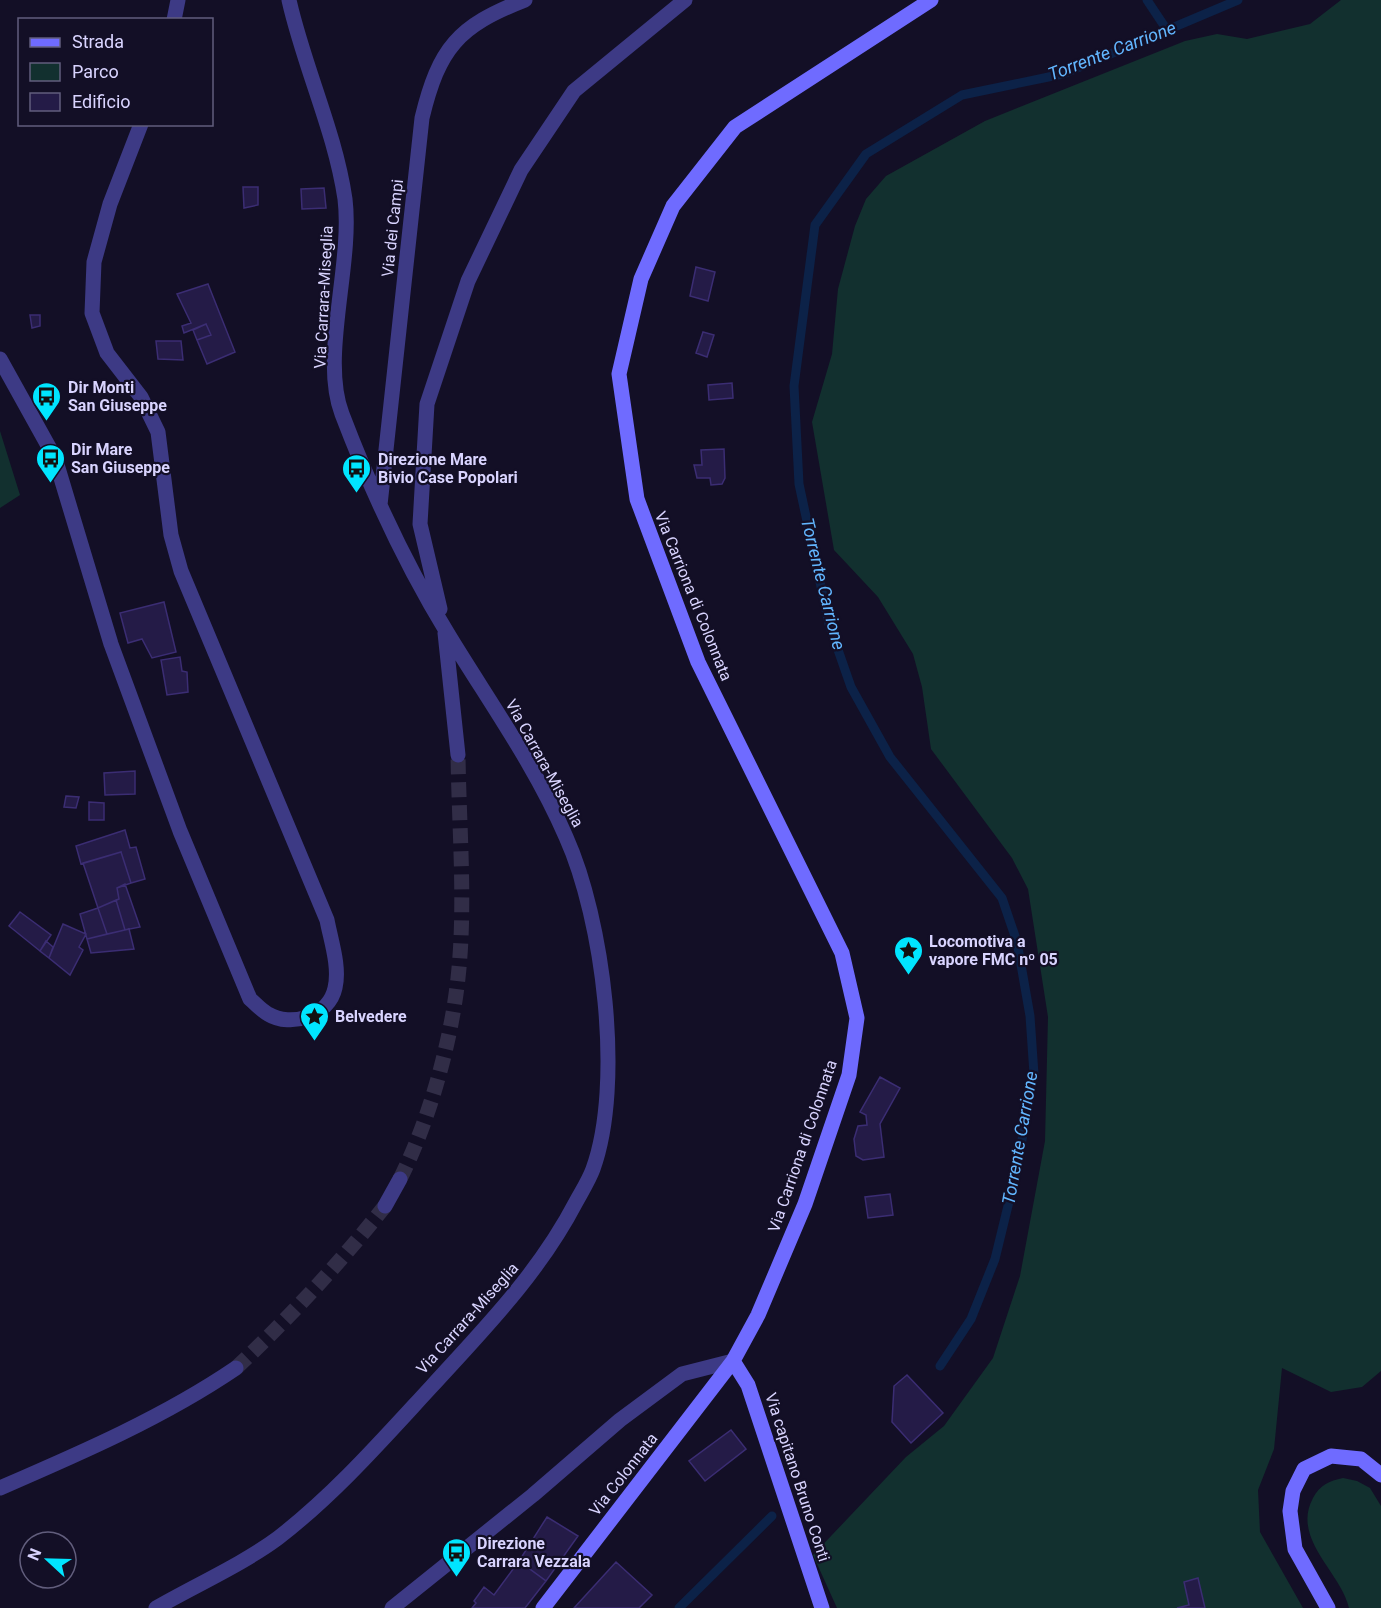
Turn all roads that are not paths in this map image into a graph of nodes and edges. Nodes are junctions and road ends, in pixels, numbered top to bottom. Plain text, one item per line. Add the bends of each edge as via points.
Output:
1 (177, 0) edge
2 (289, 0) edge
3 (525, 0) edge
4 (685, 0) edge
5 (931, 0) edge
6 (174, 18) edge
7 (140, 126) edge
8 (0, 359) edge
9 (380, 508) junction
10 (444, 628) junction
11 (458, 755) tunnel mouth
12 (400, 1179) tunnel mouth
13 (385, 1206) tunnel mouth
14 (733, 1361) junction
15 (236, 1368) tunnel mouth
16 (1381, 1475) edge
17 (0, 1488) edge
18 (822, 1607) edge
19 (156, 1608) edge
20 (392, 1608) edge
21 (543, 1608) edge
22 (1328, 1608) edge

1 - 6 street
2 - 9 street, Via Carrara-Miseglia via 337,159 345,203 345,258 335,356 339,406
3 - 9 street, Via dei Campi via 493,12 460,36 431,79 423,118
4 - 10 street via 574,91 521,170 468,281 427,404 420,524
5 - 14 main road, Via Carriona di Colonnata via 735,127 673,206 641,279 619,374 637,499 698,662 842,952 856,1018 849,1075 805,1204 758,1315
7 - 8 street via 110,204 94,262 92,312 107,353 141,397 158,432 171,535 181,571 327,920 336,969 335,989 327,1004 311,1016 292,1021 268,1015 250,999 180,831 111,644 55,458
9 - 10 street, Via Carrara-Miseglia
10 - 11 street
10 - 19 street, Via Carrara-Miseglia via 540,786 568,840 586,898 600,968 610,1061 607,1115 593,1170 564,1226 524,1285 347,1478 275,1540
12 - 13 street
14 - 18 main road, Via capitano Bruno Conti via 748,1385
14 - 20 street via 682,1374 620,1420 533,1496
14 - 21 main road, Via Colonnata
15 - 17 street via 210,1386 108,1439
16 - 22 main road via 1360,1459 1331,1456 1304,1469 1293,1491 1290,1511 1295,1549

